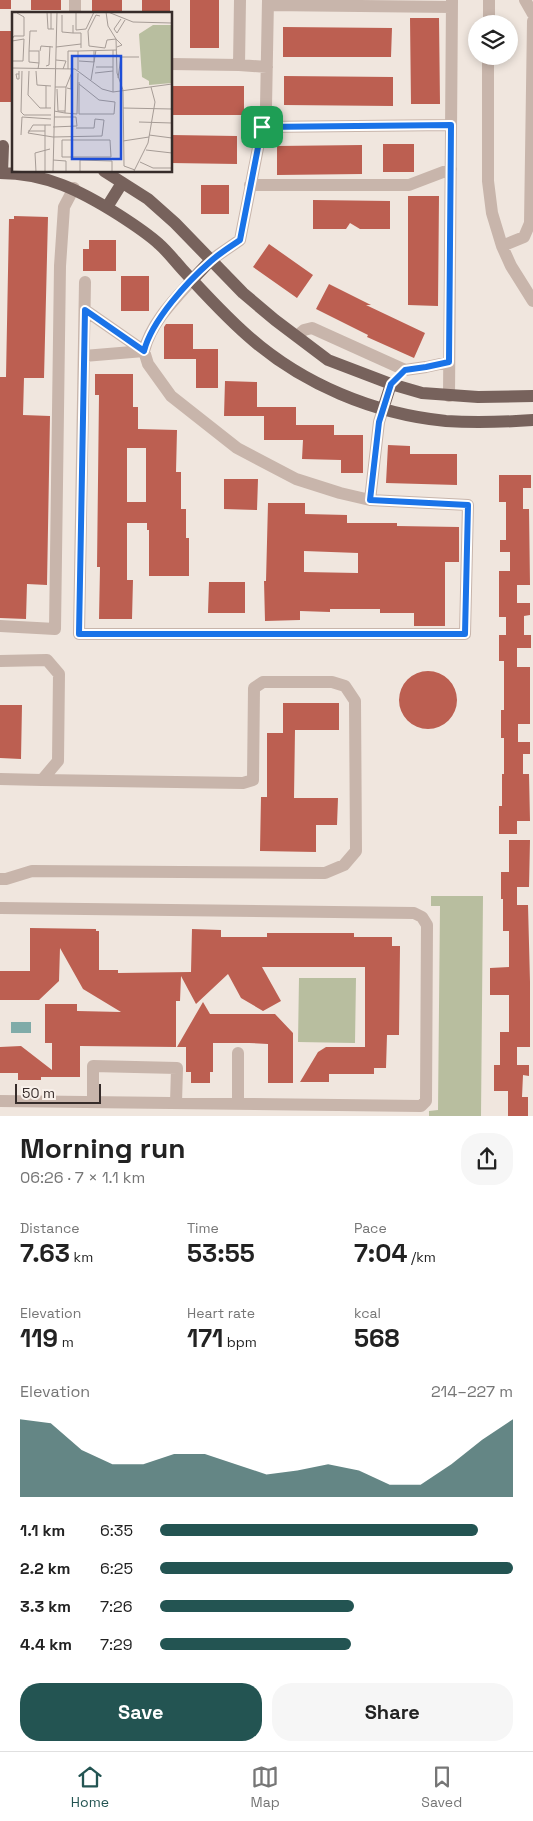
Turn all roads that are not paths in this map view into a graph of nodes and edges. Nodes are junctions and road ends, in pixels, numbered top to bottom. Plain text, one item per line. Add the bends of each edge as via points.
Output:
1 (240, 0) edge
2 (489, 0) edge
3 (525, 0) edge
4 (268, 3) edge
5 (452, 4) edge
6 (533, 14) edge
7 (489, 15) edge
8 (533, 21) edge
9 (172, 64) edge
10 (239, 65) junction
11 (488, 65) edge
12 (267, 67) junction
13 (451, 125) junction
14 (262, 127) junction
15 (6, 146) edge
16 (451, 169) junction
17 (106, 172) edge
18 (1, 176) edge
19 (122, 182) junction
20 (250, 185) junction
21 (74, 188) junction
22 (107, 207) junction
23 (502, 246) junction
24 (211, 260) junction
25 (192, 280) junction
26 (85, 282) dead end
27 (533, 301) edge
28 (85, 310) junction
29 (297, 336) junction
30 (144, 351) junction
31 (84, 356) junction
32 (449, 362) junction
33 (405, 370) junction
34 (391, 384) junction
35 (449, 396) junction
36 (533, 396) edge
37 (383, 409) junction
38 (533, 420) edge
39 (370, 500) junction
40 (0, 626) edge
41 (0, 661) edge
42 (0, 779) edge
43 (42, 780) junction
44 (0, 879) edge
45 (0, 908) edge
46 (238, 1053) dead end
47 (0, 1101) edge
48 (93, 1102) junction
49 (176, 1103) junction
50 (238, 1104) junction

1 - 10 street
2 - 7 street
3 - 6 street
4 - 5 street
4 - 12 street
5 - 13 street
8 - 23 street via 530,223 524,237
9 - 10 street
10 - 12 street
11 - 23 street via 489,194 494,225
12 - 14 street
13 - 14 street
13 - 16 street
14 - 20 street
15 - 18 main road
16 - 20 street via 409,186
16 - 32 street
17 - 19 main road
18 - 21 main road via 41,178
19 - 22 main road
19 - 24 main road via 148,199
20 - 24 street via 240,240
21 - 22 main road
21 - 40 street via 64,207 60,266 55,629
22 - 25 main road via 159,243
23 - 27 street
24 - 25 main road
24 - 29 main road via 243,293
25 - 30 street via 164,312
25 - 37 main road via 249,337 289,367 324,386
26 - 28 street
28 - 30 street
28 - 31 street
29 - 33 street via 312,328
29 - 34 main road via 328,360
30 - 31 street
30 - 39 street via 148,364 171,396 237,448 296,479
31 - 39 street via 79,634 465,634 468,505
32 - 33 street
32 - 35 street
33 - 34 street
34 - 35 main road via 422,393
34 - 37 main road
35 - 36 main road
37 - 38 main road via 448,421
37 - 39 street
41 - 43 street via 47,660 59,674 58,761
42 - 43 street
43 - 44 street via 243,783 253,780 254,688 263,682 332,682 345,686 355,701 356,850 344,865 325,873 32,871
45 - 50 street via 414,914 422,917 427,925 424,1104
46 - 50 street
47 - 48 street
48 - 49 street
48 - 49 street via 93,1066 178,1068
49 - 50 street

